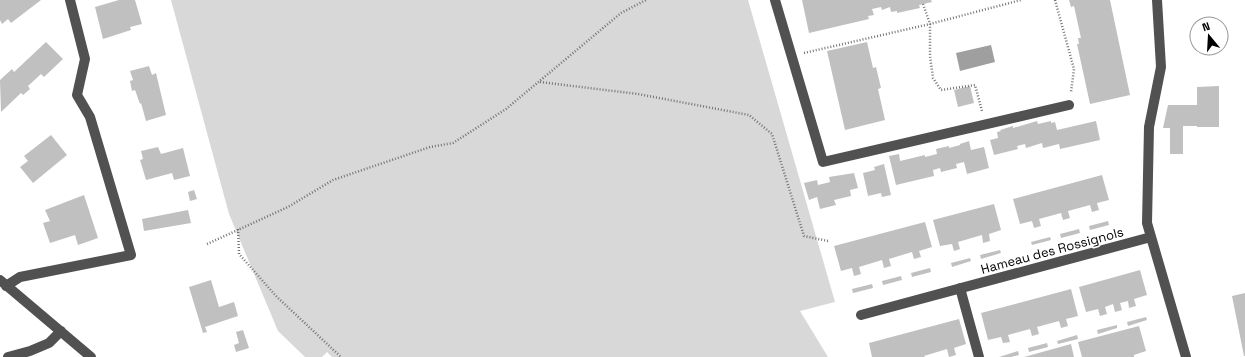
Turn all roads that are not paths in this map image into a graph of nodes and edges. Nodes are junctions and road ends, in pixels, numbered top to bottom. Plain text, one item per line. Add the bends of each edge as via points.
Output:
1 (70, 0) edge
2 (775, 0) edge
3 (1157, 0) edge
4 (1069, 105) road end
5 (1151, 237) junction
6 (3, 283) edge
7 (960, 288) junction
8 (860, 315) dead end
9 (61, 331) junction
10 (8, 357) edge
11 (91, 357) edge
12 (979, 357) edge
13 (1186, 357) edge

1 - 6 street via 85,59 77,95 90,117 131,255 20,277
2 - 4 street via 823,162
3 - 5 street via 1160,67 1149,127 1147,223
5 - 7 street, Hameau des Rossignols
5 - 13 street
6 - 9 street
7 - 8 street, Hameau des Rossignols
7 - 12 street
9 - 10 street via 49,343
9 - 11 street

